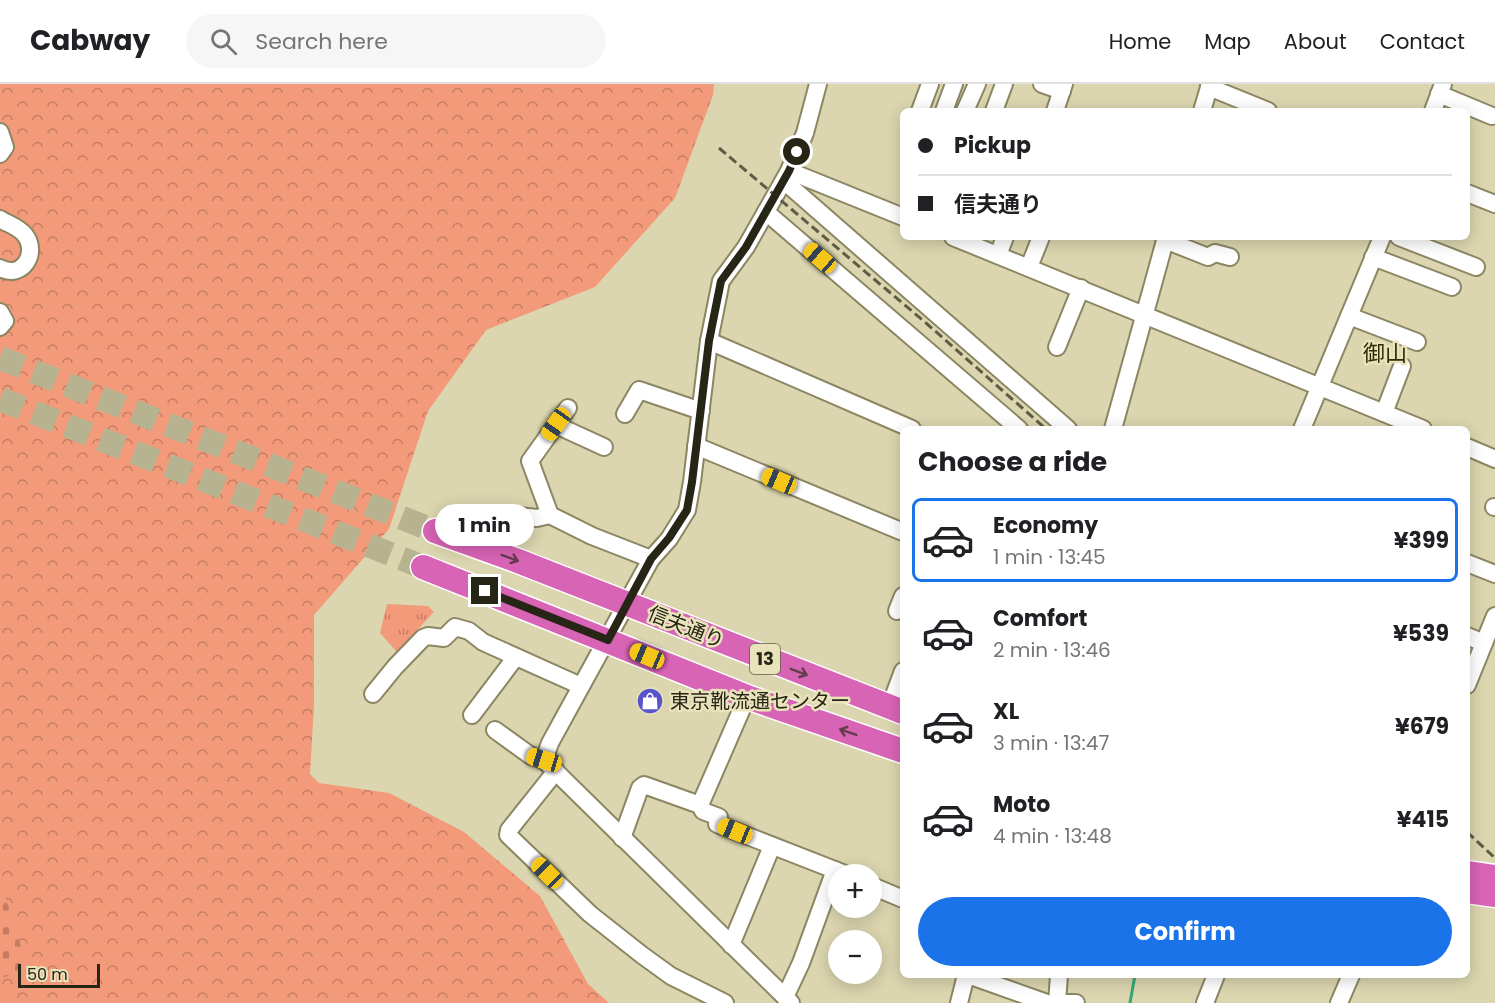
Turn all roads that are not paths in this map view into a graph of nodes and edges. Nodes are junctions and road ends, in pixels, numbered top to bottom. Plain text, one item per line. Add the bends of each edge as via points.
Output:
1 (818, 84) edge
2 (930, 84) edge
3 (954, 84) edge
4 (977, 84) edge
5 (1004, 84) edge
6 (1042, 84) edge
7 (1210, 86) edge
8 (1063, 87) edge
9 (1441, 89) edge
10 (921, 108) edge
11 (945, 108) edge
12 (966, 108) edge
13 (995, 108) edge
14 (1056, 108) edge
15 (1203, 108) edge
16 (1261, 108) edge
17 (1434, 108) edge
18 (1492, 116) dead end
19 (0, 132) edge
20 (0, 154) edge
21 (787, 176) junction
22 (1470, 194) edge
23 (1495, 204) edge
24 (766, 212) junction
25 (900, 216) edge
26 (0, 219) edge
27 (960, 240) edge
28 (1004, 240) edge
29 (1040, 240) edge
30 (1165, 240) edge
31 (1170, 240) edge
32 (1381, 240) edge
33 (1407, 240) edge
34 (998, 255) junction
35 (1230, 257) dead end
36 (1373, 257) junction
37 (1029, 267) junction
38 (1476, 267) dead end
39 (0, 268) edge
40 (1081, 288) junction
41 (1452, 288) dead end
42 (0, 312) edge
43 (1144, 314) junction
44 (1349, 316) junction
45 (0, 327) edge
46 (709, 341) junction
47 (1417, 342) dead end
48 (1057, 347) dead end
49 (1402, 366) dead end
50 (1320, 387) junction
51 (568, 408) dead end
52 (700, 411) junction
53 (1384, 413) junction
54 (624, 414) dead end
55 (556, 424) junction
56 (905, 426) edge
57 (1016, 426) edge
58 (1065, 426) edge
59 (1114, 426) edge
60 (1303, 426) edge
61 (1416, 426) edge
62 (696, 446) junction
63 (604, 447) dead end
64 (1470, 453) edge
65 (1495, 459) edge
66 (550, 515) junction
67 (496, 524) dead end
68 (435, 531) tunnel mouth
69 (900, 531) edge
70 (651, 559) junction
71 (1470, 564) edge
72 (423, 567) tunnel mouth
73 (1495, 574) edge
74 (627, 604) junction
75 (1495, 616) edge
76 (1470, 637) edge
77 (608, 640) junction
78 (1488, 641) edge
79 (515, 658) junction
80 (1470, 679) edge
81 (581, 686) junction
82 (900, 690) edge
83 (373, 694) dead end
84 (747, 697) junction
85 (897, 709) edge
86 (472, 715) dead end
87 (495, 729) dead end
88 (900, 750) edge
89 (550, 766) junction
90 (700, 805) junction
91 (622, 838) junction
92 (772, 846) junction
93 (828, 867) edge
94 (1470, 874) edge
95 (1495, 878) edge
96 (882, 888) edge
97 (1470, 891) edge
98 (900, 893) edge
99 (1495, 895) edge
100 (828, 900) edge
101 (731, 945) junction
102 (966, 978) edge
103 (976, 978) edge
104 (1059, 978) edge
105 (1215, 978) edge
106 (1350, 978) edge
107 (788, 1000) edge
108 (725, 1003) edge
109 (959, 1003) edge
110 (1047, 1003) edge
111 (1058, 1003) edge
112 (1076, 1003) edge
113 (1205, 1003) edge
114 (1339, 1003) edge

1 - 21 street via 805,133
2 - 10 street
3 - 11 street
4 - 12 street
5 - 13 street
6 - 8 street
7 - 15 street
7 - 16 street
8 - 14 street
9 - 17 street
9 - 18 street
19 - 20 street via 4,147
21 - 24 street
21 - 25 street
21 - 58 street
22 - 23 street
24 - 46 street via 721,281
24 - 57 street
26 - 39 street via 24,234 31,252 19,269
27 - 34 street
28 - 34 street
29 - 37 street
30 - 43 street
31 - 35 street via 1208,257 1215,253
32 - 36 street
33 - 38 street
34 - 37 street
36 - 41 street
36 - 44 street
37 - 40 street
40 - 43 street
40 - 48 street
42 - 45 street via 5,321
43 - 50 street
43 - 59 street
44 - 47 street
44 - 50 street
46 - 52 street
46 - 56 street
49 - 53 street
50 - 53 street
50 - 60 street
51 - 55 street
52 - 54 street via 639,390
52 - 62 street
53 - 61 street
55 - 63 street
55 - 66 street via 531,461
62 - 69 street
62 - 70 street via 687,510
64 - 65 street
66 - 67 street via 509,515
66 - 70 street
68 -> 74 highway, 信夫通り / 13
70 - 74 street
71 - 73 street
72 - 77 highway, 13
74 - 77 street
74 -> 85 highway, 信夫通り / 13
75 - 78 street
76 - 78 street
77 - 81 street
77 - 84 highway, 13
78 - 80 street
79 - 81 street
79 - 83 street via 455,627 444,638 423,638
79 - 86 street
81 - 89 street via 550,743
82 - 85 street
88 -> 84 highway, 13
84 - 90 street
87 - 89 street
89 - 91 street
89 - 108 street via 508,835 590,914 642,955 671,976
90 - 91 street via 644,785
90 - 92 street via 703,811 719,817 717,824
91 - 101 street
92 - 93 street
92 - 101 street
94 - 95 highway
96 - 98 street
97 - 99 highway
100 - 107 street
101 - 107 street
102 - 109 street
103 - 110 street
104 - 111 street
105 - 113 street
106 - 114 street
111 - 112 street

